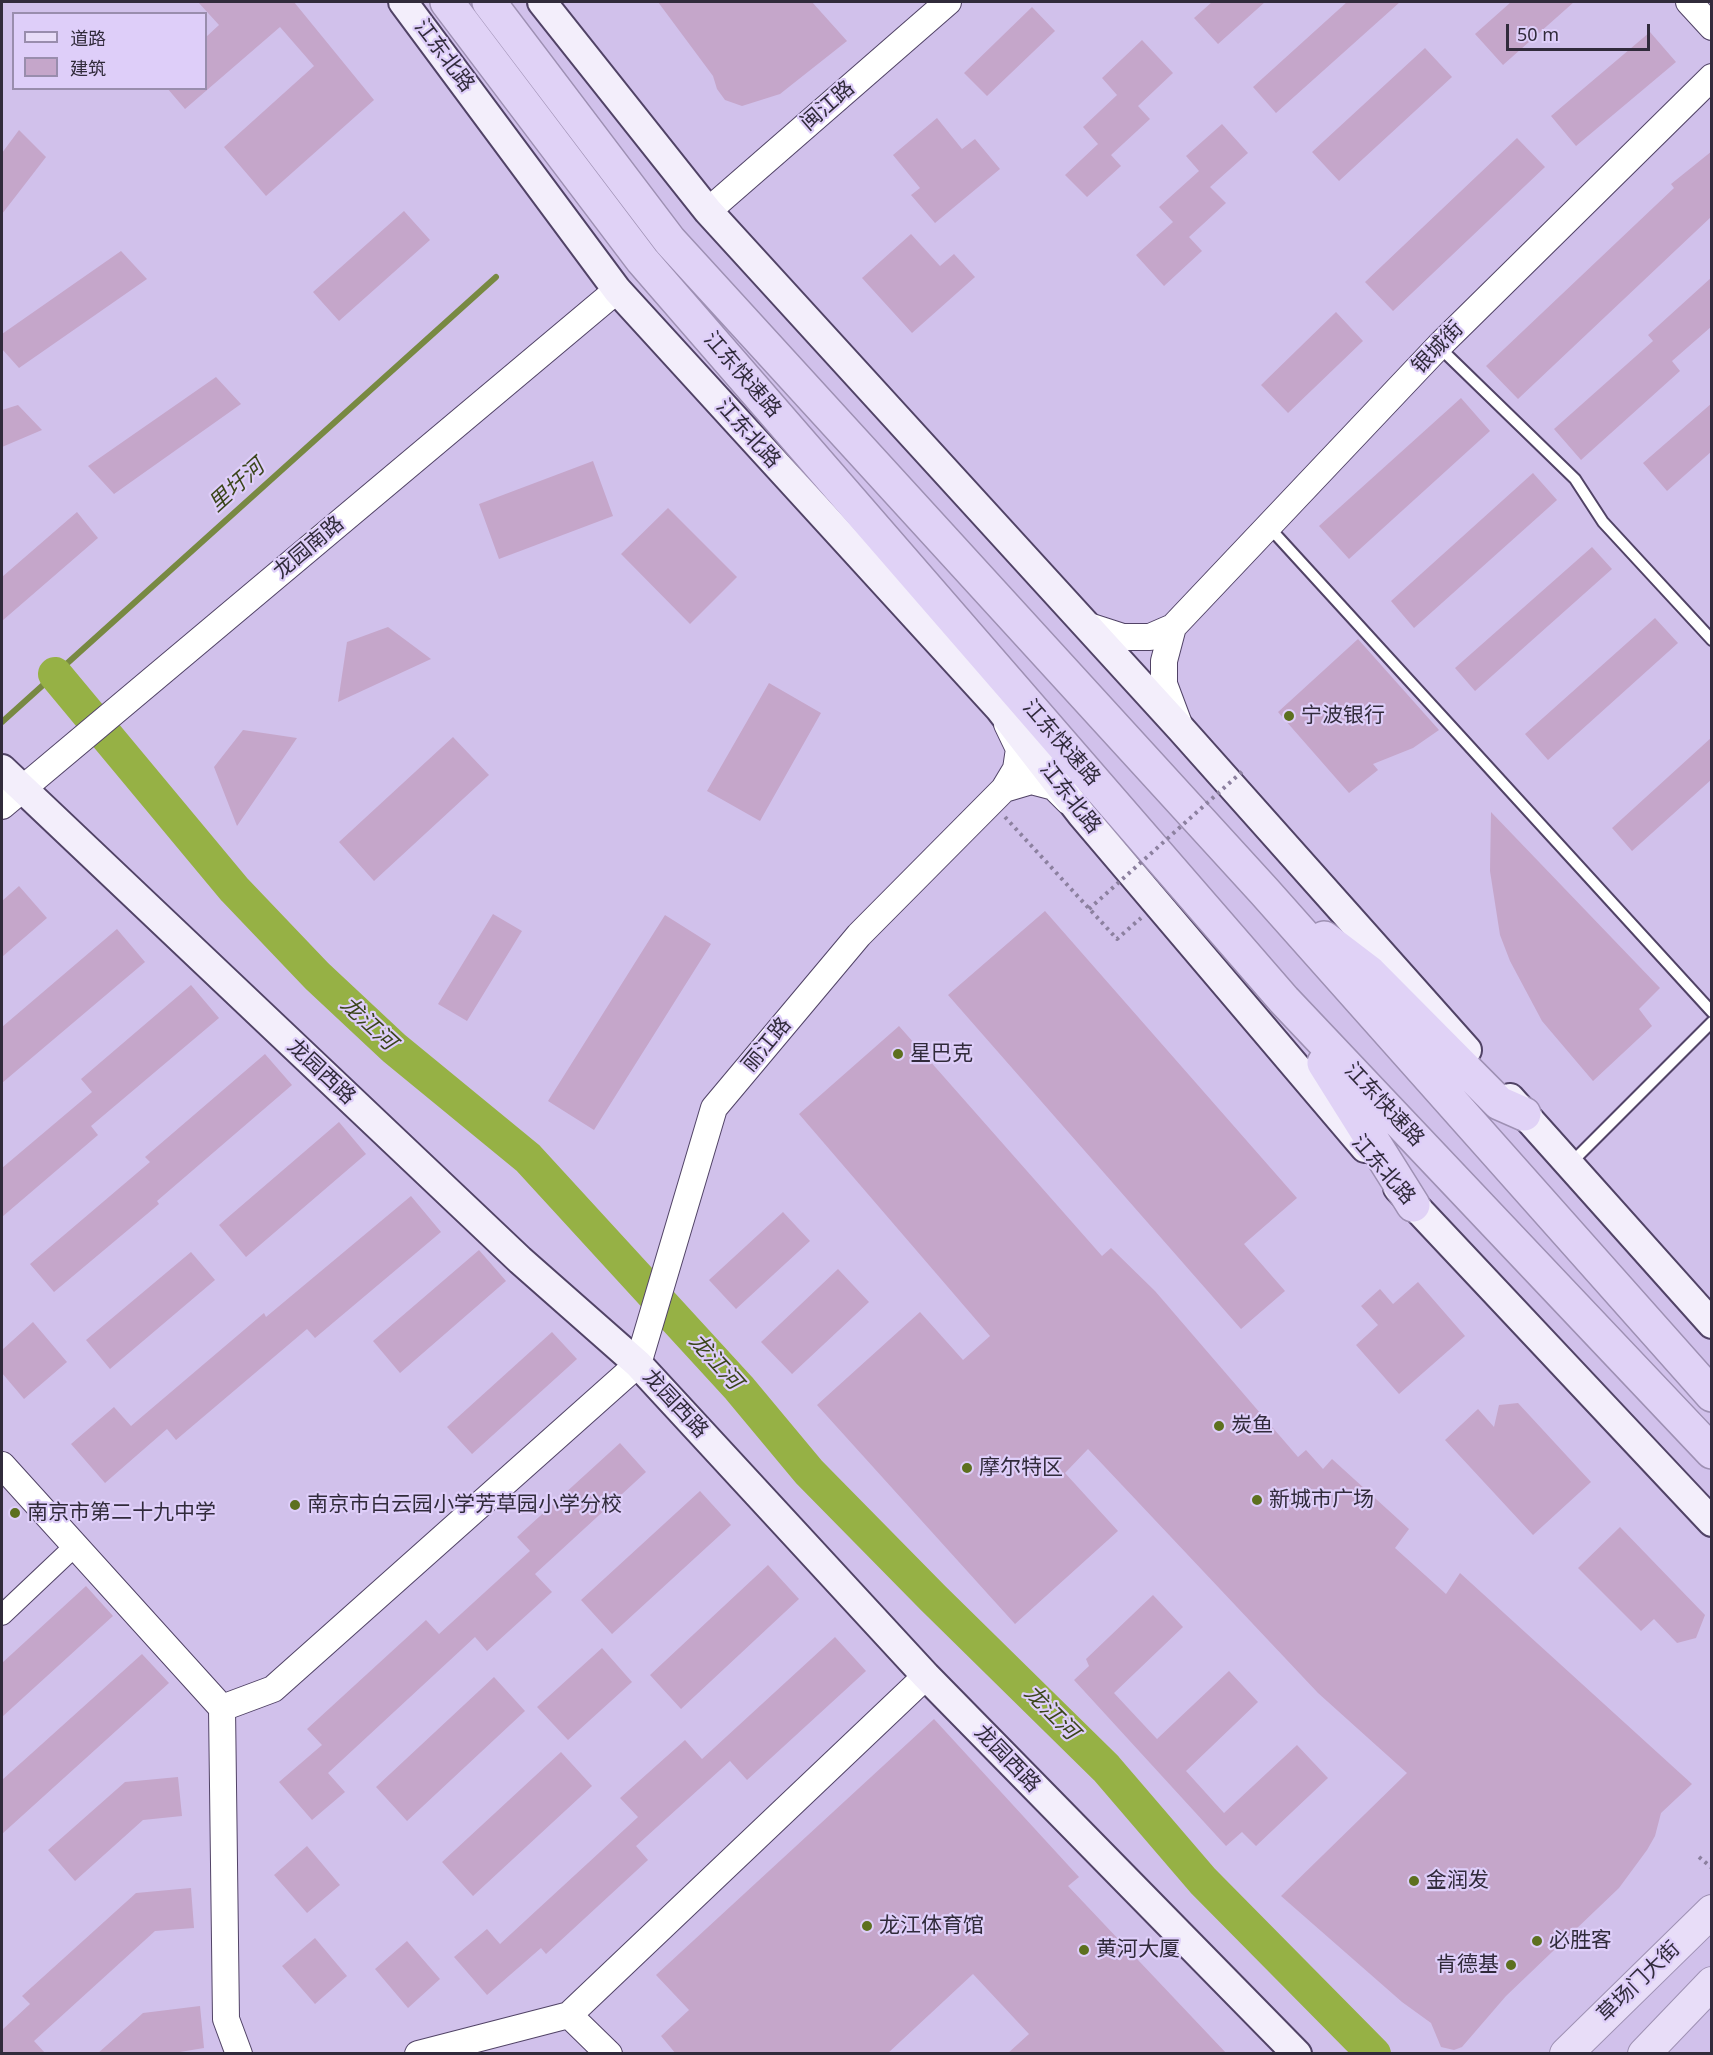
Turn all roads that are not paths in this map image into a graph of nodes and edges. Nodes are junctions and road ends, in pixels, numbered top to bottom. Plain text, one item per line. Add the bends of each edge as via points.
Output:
1 (403, 2) edge
2 (447, 2) edge
3 (489, 2) edge
4 (542, 2) edge
5 (948, 2) edge
6 (1689, 2) edge
7 (1712, 27) edge
8 (1712, 77) edge
9 (708, 210) junction
10 (617, 290) junction
11 (1439, 346) junction
12 (1268, 526) junction
13 (1086, 625) junction
14 (1173, 627) junction
15 (1712, 640) edge
16 (999, 708) junction
17 (1181, 729) junction
18 (8, 788) edge
19 (997, 795) junction
20 (1082, 815) junction
21 (1264, 891) junction
22 (1284, 1000) junction
23 (1712, 1012) edge
24 (1712, 1022) edge
25 (1524, 1114) junction
26 (1569, 1165) junction
27 (1413, 1205) junction
28 (1712, 1324) edge
29 (638, 1364) junction
30 (1712, 1395) edge
31 (1712, 1452) edge
32 (2, 1465) edge
33 (1712, 1522) edge
34 (75, 1546) junction
35 (2, 1615) edge
36 (926, 1676) junction
37 (222, 1708) junction
38 (1712, 1911) edge
39 (1712, 1983) edge
40 (569, 2015) junction
41 (239, 2054) edge
42 (418, 2054) edge
43 (609, 2054) edge
44 (1297, 2054) edge
45 (1566, 2054) edge
46 (1644, 2054) edge

1 - 10 main road, 江东北路
2 - 22 highway, 江东快速路 via 642,260
3 - 21 highway, 江东快速路 via 670,241
4 - 9 main road
5 - 9 street, 闽江路
6 - 7 street
8 - 11 street, 银城街
9 - 13 main road
10 - 16 main road, 江东北路
10 - 18 street, 龙园南路
11 - 12 street, 银城街
11 - 15 lane via 1575,479 1603,522
12 - 14 street, 银城街
12 - 23 lane
13 - 14 street, 银城街 via 1123,637 1150,637
13 - 17 main road
14 - 17 street, 银城街 via 1164,661 1164,684
16 - 19 street, 丽江路 via 1019,749 1016,769
16 - 20 main road, 江东北路
17 - 25 main road
18 - 29 main road, 龙园西路
19 - 20 street via 1031,781 1054,787
19 - 29 street, 丽江路 via 859,935 714,1108
20 - 27 main road, 江东北路
21 - 25 highway via 1370,973 1499,1103
21 - 30 highway, 江东快速路
22 - 27 highway
22 - 31 highway, 江东快速路
24 - 26 lane
25 - 26 main road
26 - 28 main road
27 - 33 main road, 江东北路
29 - 36 main road, 龙园西路
29 - 37 street via 273,1689
32 - 34 street
34 - 35 street
34 - 37 street
36 - 40 street
36 - 44 main road, 龙园西路
37 - 41 street via 226,2019
38 - 45 main road, 草场门大街
39 - 46 main road
40 - 42 street
40 - 43 street

